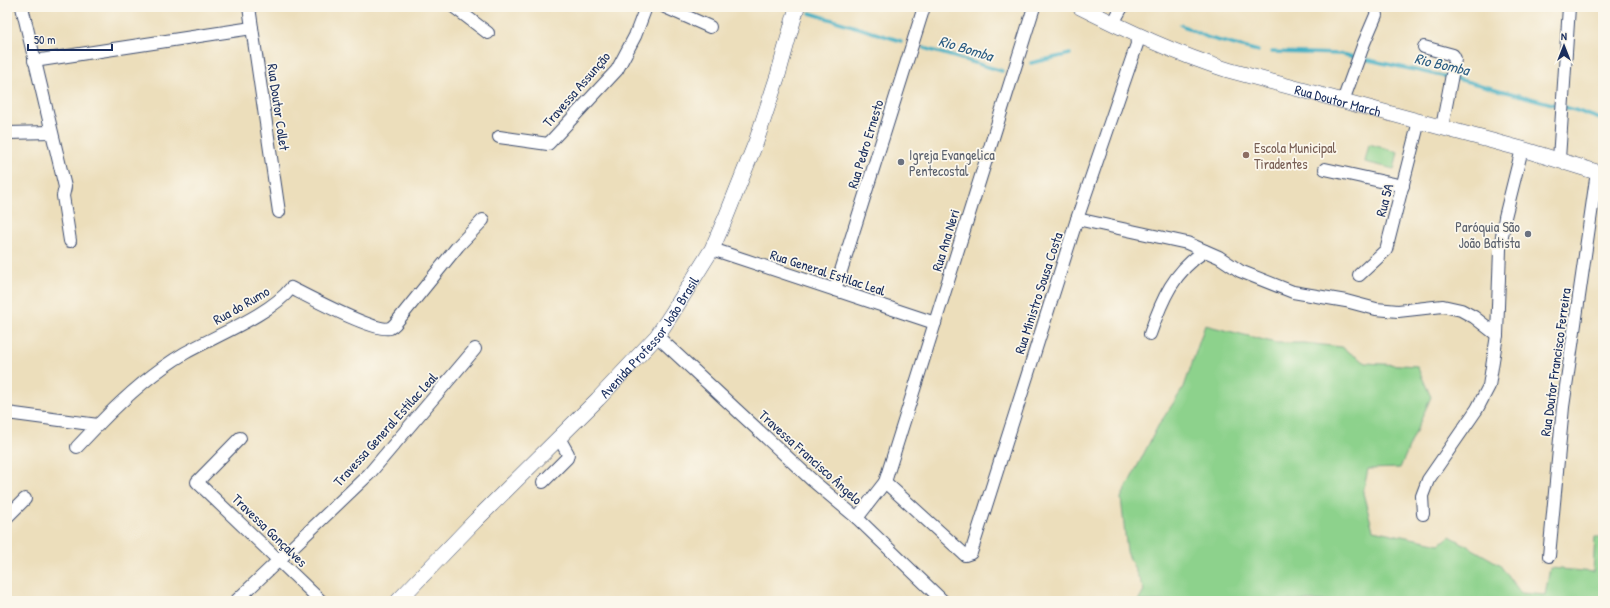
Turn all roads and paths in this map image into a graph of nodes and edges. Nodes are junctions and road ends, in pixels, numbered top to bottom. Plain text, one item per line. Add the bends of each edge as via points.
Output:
1 (22, 7) edge
2 (249, 7) edge
3 (454, 7) edge
4 (646, 7) edge
5 (665, 7) edge
6 (797, 7) edge
7 (924, 7) edge
8 (1034, 7) edge
9 (1080, 7) edge
10 (1122, 7) edge
11 (1569, 7) edge
12 (1376, 15) dead end
13 (1113, 23) junction
14 (710, 27) dead end
15 (252, 28) junction
16 (488, 33) dead end
17 (1136, 36) junction
18 (1424, 46) dead end
19 (34, 61) junction
20 (1343, 101) junction
21 (1419, 121) junction
22 (1442, 127) junction
23 (51, 132) junction
24 (7, 133) edge
25 (499, 137) dead end
26 (1522, 149) junction
27 (1559, 159) junction
28 (1325, 169) dead end
29 (1600, 173) edge
30 (1404, 186) junction
31 (279, 212) dead end
32 (1077, 219) junction
33 (483, 220) dead end
34 (70, 241) dead end
35 (712, 250) junction
36 (1205, 251) junction
37 (1359, 275) dead end
38 (835, 290) junction
39 (935, 322) junction
40 (1150, 334) dead end
41 (1497, 335) junction
42 (657, 336) junction
43 (475, 349) dead end
44 (7, 413) edge
45 (98, 425) junction
46 (240, 438) dead end
47 (559, 438) junction
48 (77, 447) dead end
49 (543, 482) dead end
50 (885, 482) junction
51 (25, 499) dead end
52 (1423, 514) dead end
53 (7, 516) edge
54 (857, 518) junction
55 (1549, 556) dead end
56 (279, 559) junction
57 (402, 600) edge
58 (236, 601) edge
59 (321, 601) edge
60 (943, 601) edge

1 - 19 street
2 - 15 street, Rua Doutor Collet
3 - 16 street
4 - 25 street, Travessa Assunção via 635,36 616,70 548,144
5 - 14 street
6 - 35 main road, Avenida Professor João Brasil via 756,142
7 - 38 street, Rua Pedro Ernesto
8 - 39 street, Rua Ana Neri
9 - 13 main road, Rua Doutor March
10 - 13 street
11 - 27 street
12 - 20 street
13 - 17 main road, Rua Doutor March
15 - 19 street
15 - 31 street, Rua Doutor Collet
17 - 20 main road, Rua Doutor March via 1228,70
17 - 32 street, Rua Ministro Sousa Costa via 1137,44
18 - 22 street via 1455,59
19 - 23 street
20 - 21 main road, Rua Doutor March
21 - 22 main road, Rua Doutor March
21 - 30 street, Rua 5A
22 - 26 main road, Rua Doutor March
23 - 24 street
23 - 34 street via 65,187 63,196
26 - 27 main road, Rua Doutor March
26 - 41 street via 1500,249
27 - 29 main road, Rua Doutor March
28 - 30 street
29 - 55 street, Rua Doutor Francisco Ferreira via 1563,407
30 - 37 street, Rua 5A via 1386,250
32 - 36 street via 1187,244
32 - 50 street, Rua Ministro Sousa Costa via 971,553 965,555
33 - 45 street, Rua do Rumo via 390,328 381,328 364,322 291,288 278,302 184,354 151,377
35 - 38 street, Rua General Estilac Leal
35 - 42 main road, Avenida Professor João Brasil
36 - 40 street via 1191,260 1173,281
36 - 41 street via 1240,271 1293,292 1376,309 1398,311 1443,306 1462,310
38 - 39 street, Rua General Estilac Leal
39 - 50 street, Rua Ana Neri
41 - 52 street via 1486,396 1428,480 1422,496
42 - 47 main road, Avenida Professor João Brasil
42 - 54 street, Travessa Francisco Ângelo via 813,481
43 - 56 street, Travessa General Estilac Leal via 368,474
44 - 45 street
45 - 48 street
46 - 56 street, Travessa Gonçalves via 197,482
47 - 49 street via 568,454 567,458
47 - 57 main road, Avenida Professor João Brasil via 476,520
50 - 54 street, Rua Ana Neri
51 - 53 street
54 - 60 street, Travessa Francisco Ângelo
56 - 58 street, Travessa General Estilac Leal
56 - 59 street, Travessa Gonçalves

